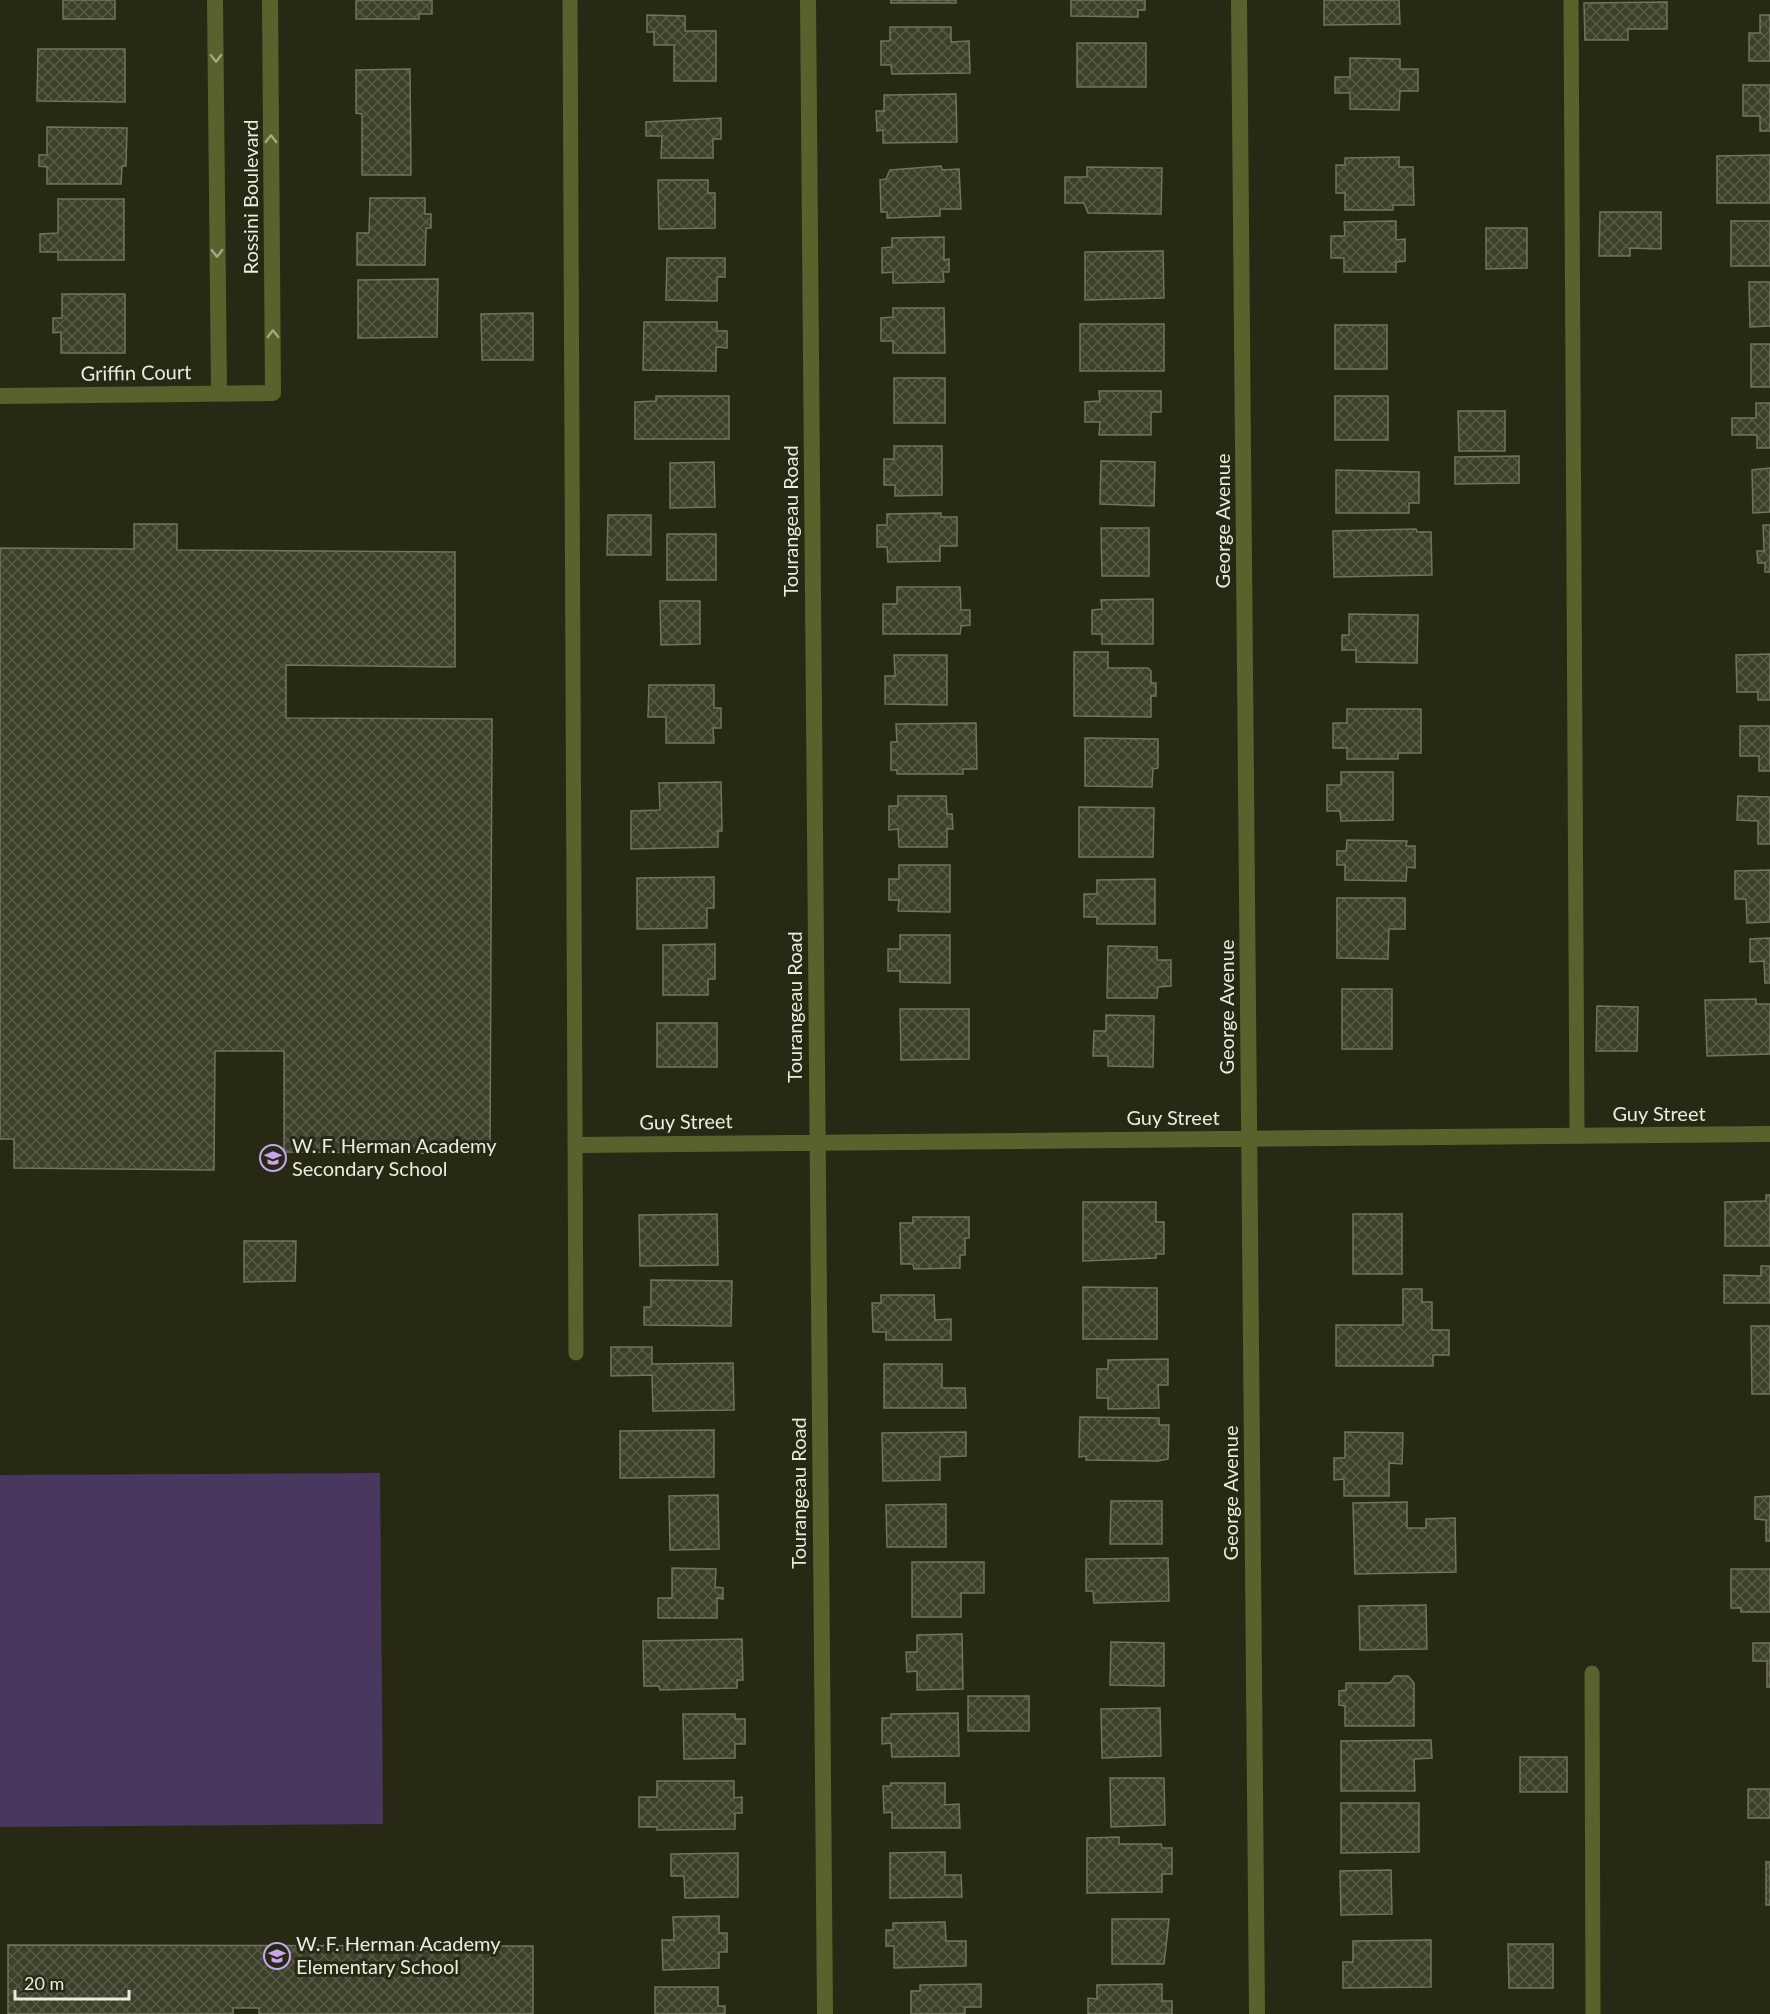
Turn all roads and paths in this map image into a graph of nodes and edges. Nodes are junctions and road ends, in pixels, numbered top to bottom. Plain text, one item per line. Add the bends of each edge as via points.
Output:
1 (215, 0) edge
2 (270, 0) edge
3 (570, 0) edge
4 (808, 0) edge
5 (1239, 0) edge
6 (1571, 0) edge
7 (219, 392) junction
8 (273, 393) joint
9 (0, 396) edge
10 (1770, 1134) edge
11 (1577, 1136) junction
12 (1249, 1138) junction
13 (817, 1142) junction
14 (576, 1145) junction
15 (576, 1353) dead end
16 (1592, 1673) dead end
17 (825, 2014) edge
18 (1257, 2014) edge
19 (1593, 2014) edge

1 -> 7 street, Rossini Boulevard
8 -> 2 street, Rossini Boulevard
3 - 14 lane
4 - 13 street, Tourangeau Road
5 - 12 street, George Avenue
6 - 11 lane
7 - 8 street, Griffin Court
7 - 9 street, Griffin Court
10 - 11 street, Guy Street
11 - 12 street, Guy Street
12 - 13 street, Guy Street
12 - 18 street, George Avenue
13 - 14 street, Guy Street
13 - 17 street, Tourangeau Road
14 - 15 lane
16 - 19 lane

